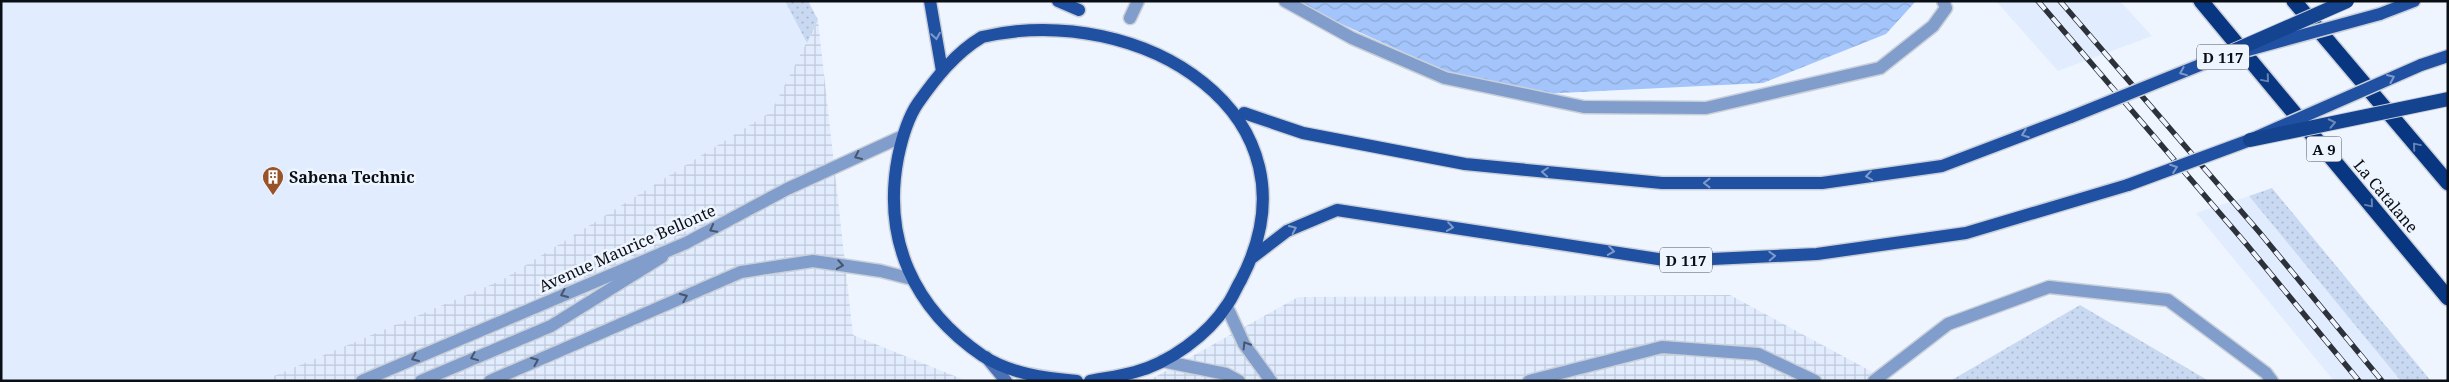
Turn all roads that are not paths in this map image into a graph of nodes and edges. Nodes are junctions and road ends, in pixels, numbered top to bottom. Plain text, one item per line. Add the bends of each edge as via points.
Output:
1 (930, 1) edge
2 (1138, 1) edge
3 (1285, 1) edge
4 (1943, 1) edge
5 (2201, 1) edge
6 (2294, 1) edge
7 (2347, 1) edge
8 (2414, 1) edge
9 (1056, 7) edge
10 (1096, 12) dead end
11 (1125, 17) joint
12 (1020, 20) dead end
13 (1145, 24) dead end
14 (2448, 56) edge
15 (2215, 60) junction
16 (942, 71) junction
17 (1230, 92) dead end
18 (2448, 99) edge
19 (1244, 113) junction
20 (903, 136) junction
21 (2250, 140) junction
22 (2448, 183) edge
23 (686, 243) junction
24 (1253, 257) junction
25 (912, 279) junction
26 (2448, 298) edge
27 (1227, 307) junction
28 (986, 357) junction
29 (1162, 361) junction
30 (1133, 376) edge
31 (362, 381) edge
32 (421, 381) edge
33 (490, 381) edge
34 (1006, 381) edge
35 (1077, 381) edge
36 (1090, 381) edge
37 (1239, 381) edge
38 (1271, 381) edge
39 (1529, 381) edge
40 (1815, 381) edge
41 (1874, 381) edge
42 (2272, 381) edge

1 -> 16 main road
2 - 11 street
3 - 4 street via 1352,38 1445,78 1584,107 1696,108 1880,68 1933,26 1946,8
5 -> 26 highway, La Catalane / A 9
22 -> 6 highway
7 - 15 highway, bridge
8 - 15 main road, D 117, bridge via 2380,14
9 - 10 main road
11 - 13 main road
12 - 16 main road via 981,38
21 -> 14 main road, D 117, bridge
15 -> 19 main road, D 117, bridge via 1942,166 1822,183 1662,183 1465,164 1303,133
16 - 20 main road via 915,108
17 - 19 main road
21 -> 18 highway, bridge
19 - 24 main road via 1260,160 1263,209
20 -> 23 street, Avenue Maurice Bellonte via 787,189
20 - 25 main road via 893,184 896,232
24 -> 21 main road, D 117, bridge via 1287,231 1337,210 1671,261 1817,254 1966,233 2128,185
23 -> 31 street, Avenue Maurice Bellonte
23 -> 32 street via 551,326
24 - 27 main road
25 - 28 main road via 943,324
33 -> 25 street via 741,272 813,261
27 - 29 main road via 1198,338
38 -> 27 street via 1244,344
28 - 34 main road
28 - 35 main road via 1034,376
29 - 30 main road
29 - 37 street via 1226,374
30 - 36 main road
39 - 40 street via 1662,347 1758,354
41 - 42 street via 1948,324 2049,287 2168,300 2266,373

